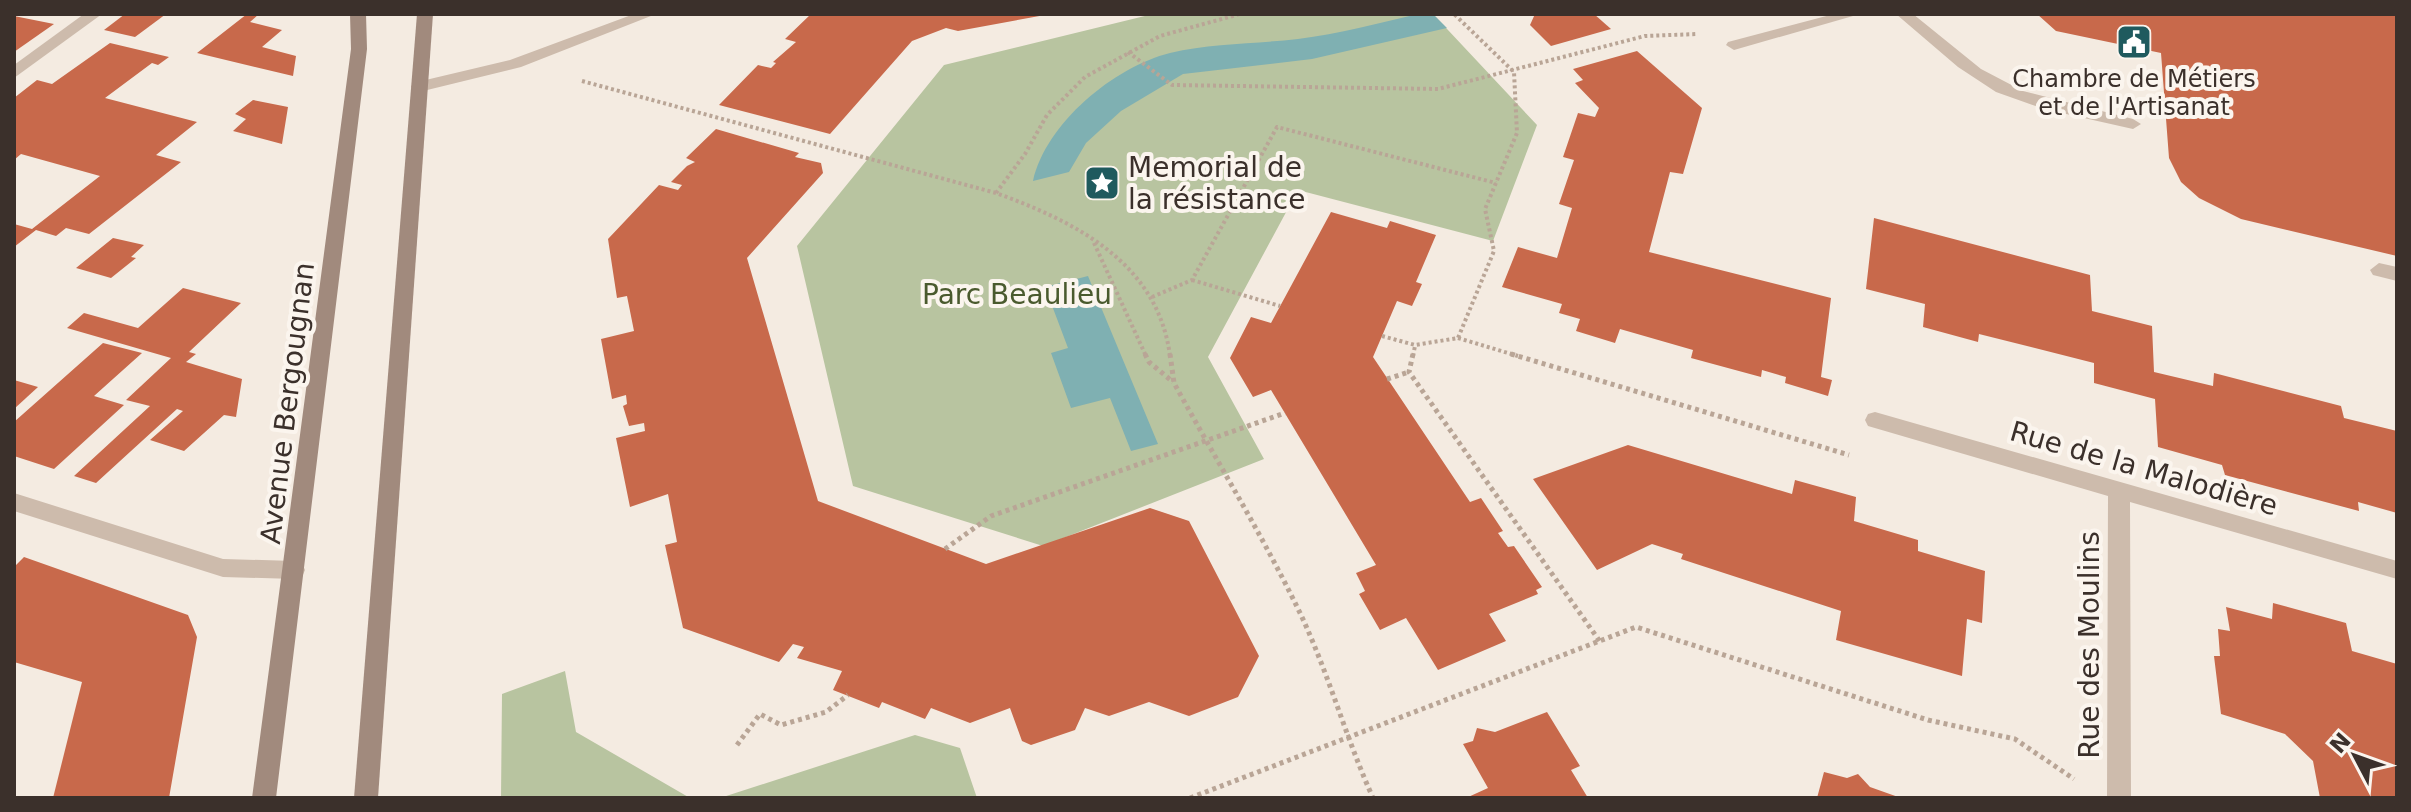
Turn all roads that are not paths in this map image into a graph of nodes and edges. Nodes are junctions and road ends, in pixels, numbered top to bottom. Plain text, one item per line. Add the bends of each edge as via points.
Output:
1 (94, 14) edge
2 (358, 14) edge
3 (425, 14) edge
4 (648, 14) edge
5 (1852, 14) edge
6 (1904, 14) edge
7 (1734, 45) road end
8 (14, 73) edge
9 (419, 87) junction
10 (2133, 124) dead end
11 (1875, 420) dead end
12 (2119, 491) junction
13 (14, 502) edge
14 (294, 570) junction
15 (2397, 570) edge
16 (264, 798) edge
17 (366, 798) edge
18 (2119, 798) edge

1 - 8 street
2 - 14 main road, Avenue Bergougnan via 357,65
3 - 9 main road
4 - 9 street via 515,64
5 - 7 street
6 - 10 street via 2001,88
9 - 17 main road
11 - 12 street, Rue de la Malodière
12 - 15 street, Rue de la Malodière
12 - 18 street, Rue des Moulins
13 - 14 street via 223,568
14 - 16 main road, Avenue Bergougnan

